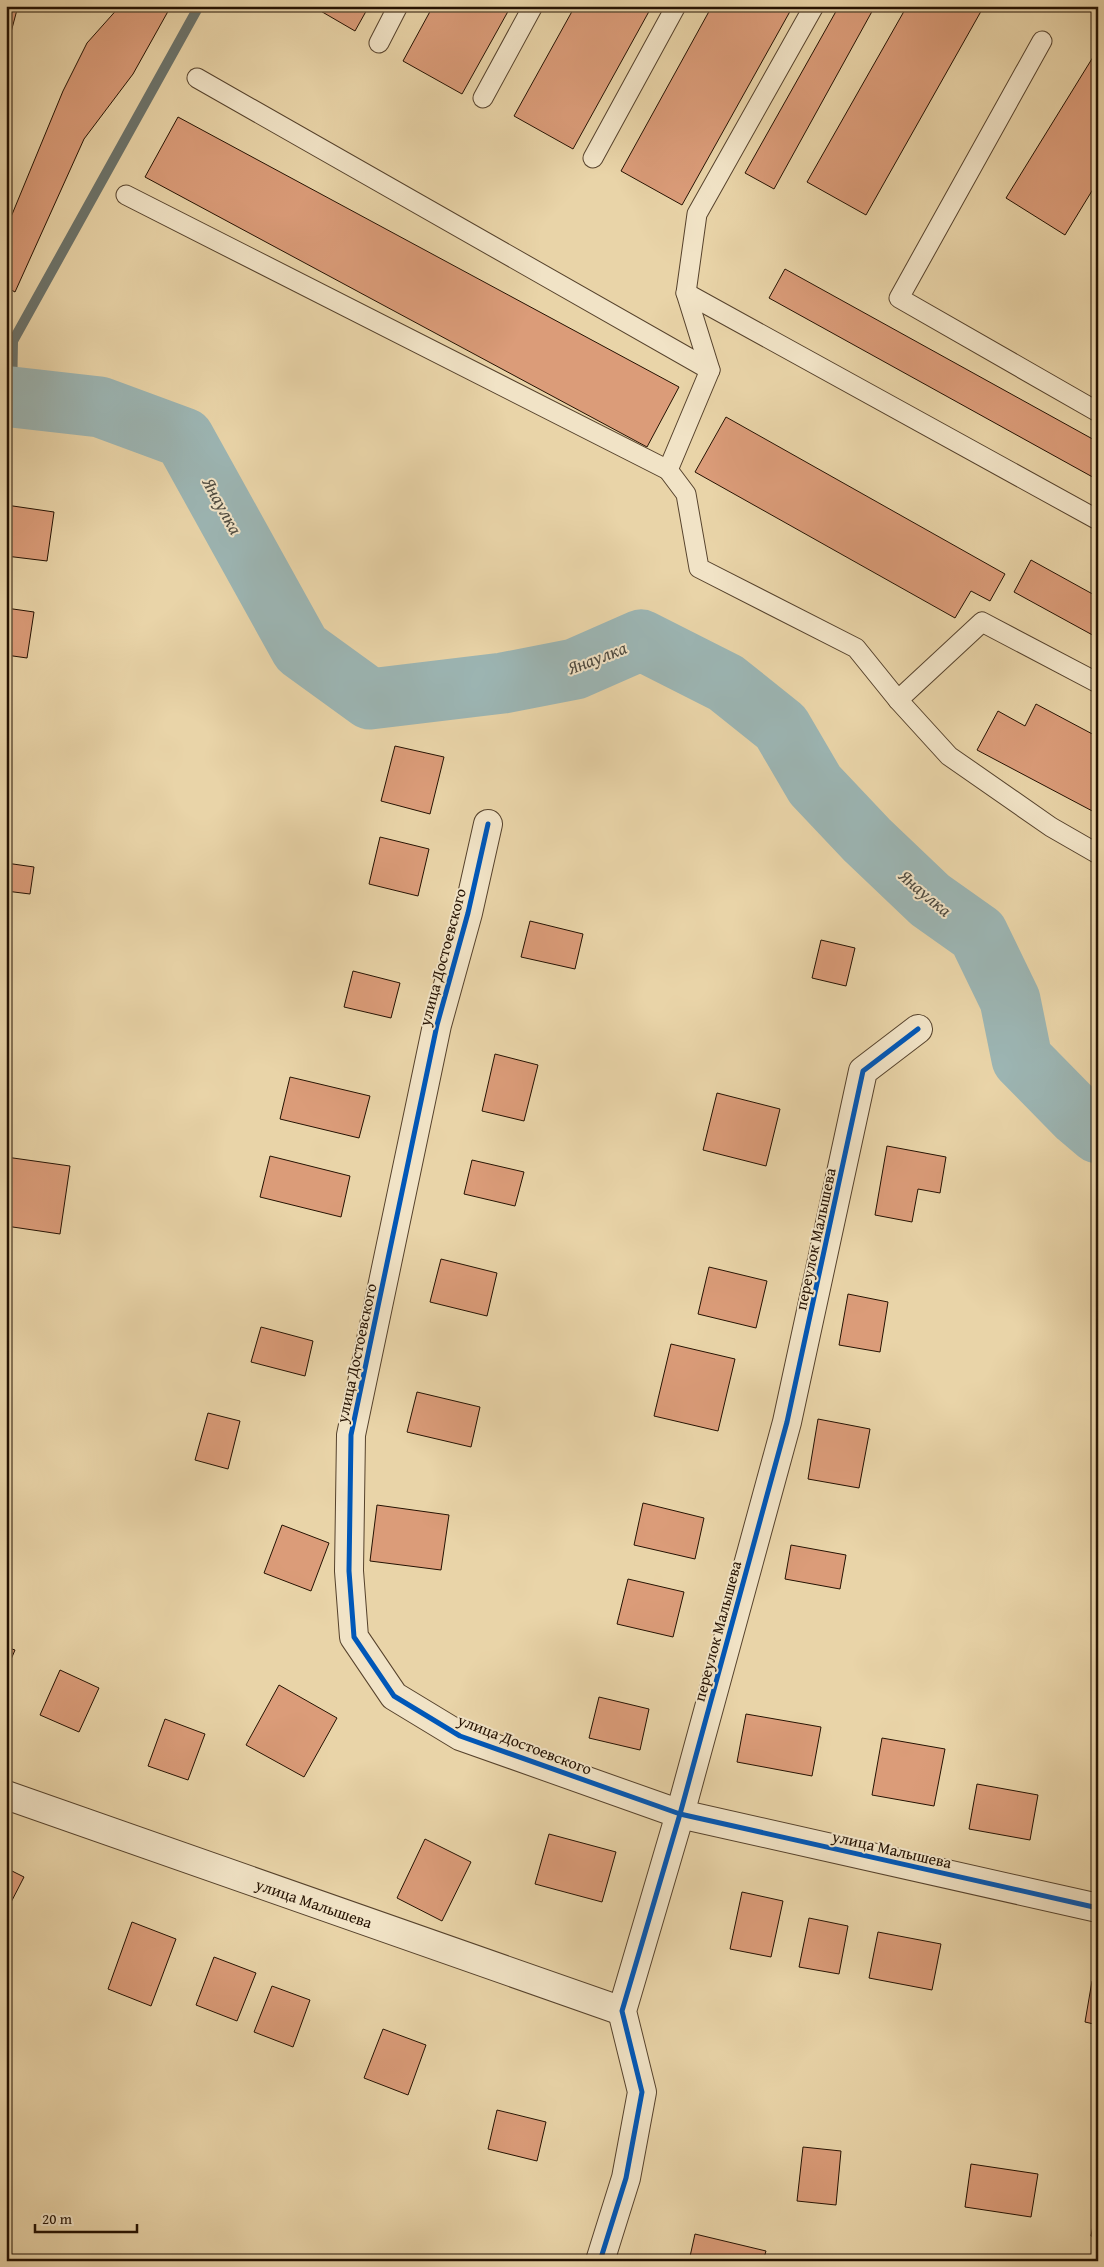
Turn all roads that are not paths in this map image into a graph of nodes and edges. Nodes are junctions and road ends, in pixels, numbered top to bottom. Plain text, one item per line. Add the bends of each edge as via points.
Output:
1 (398, 6) edge
2 (533, 6) edge
3 (676, 6) edge
4 (814, 6) edge
5 (1042, 41) dead end
6 (379, 43) dead end
7 (197, 78) dead end
8 (483, 98) dead end
9 (593, 158) dead end
10 (126, 195) dead end
11 (686, 293) junction
12 (710, 370) junction
13 (1098, 412) edge
14 (668, 470) junction
15 (1098, 520) edge
16 (1098, 683) edge
17 (898, 700) junction
18 (488, 824) dead end
19 (1098, 854) edge
20 (918, 1028) dead end
21 (6, 1795) edge
22 (680, 1814) junction
23 (1098, 1908) edge
24 (622, 2011) junction
25 (600, 2261) edge

1 - 6 lane
2 - 8 lane
3 - 9 lane
4 - 11 lane via 698,214
5 - 13 lane via 899,298
7 - 12 lane
10 - 14 lane
11 - 12 lane
11 - 15 lane
12 - 14 lane
14 - 17 lane via 686,494 700,568 856,648
16 - 17 lane via 982,622
17 - 19 lane via 949,756 1051,827
18 - 22 street, улица Достоевского via 468,913 437,1025 351,1436 349,1571 354,1637 394,1696 460,1736
20 - 22 street, переулок Малышева via 863,1070 787,1422
21 - 24 street, улица Малышева
22 - 23 street, улица Малышева
22 - 24 street, переулок Малышева
24 - 25 street via 642,2092 626,2178

